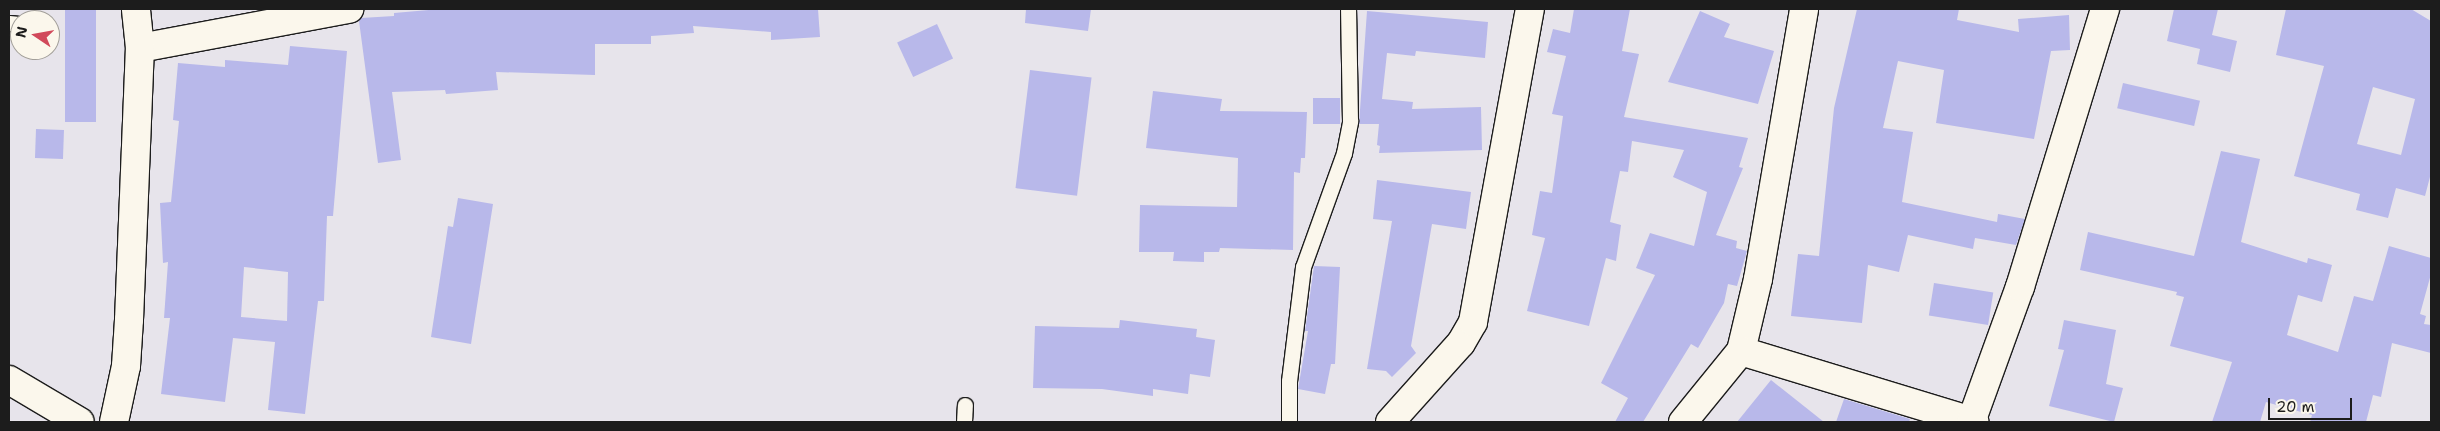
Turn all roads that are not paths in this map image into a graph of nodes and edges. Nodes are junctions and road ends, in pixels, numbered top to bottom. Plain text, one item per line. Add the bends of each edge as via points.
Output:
1 (136, 9) edge
2 (349, 9) edge
3 (1348, 9) edge
4 (1530, 9) edge
5 (1804, 9) edge
6 (2105, 9) edge
7 (291, 15) edge
8 (140, 48) junction
9 (1741, 351) junction
10 (9, 380) edge
11 (965, 406) dead end
12 (1972, 421) edge
13 (80, 422) edge
14 (114, 422) edge
15 (964, 422) edge
16 (1289, 422) edge
17 (1390, 422) edge
18 (1683, 422) edge

1 - 8 street
2 - 7 street
3 - 16 lane via 1350,121 1344,154 1303,267 1289,381
4 - 17 street via 1473,322 1461,343
5 - 9 street via 1758,279
6 - 12 street via 2020,287
7 - 8 street
8 - 14 street via 128,338
9 - 12 street
9 - 18 street
10 - 13 street
11 - 15 lane

